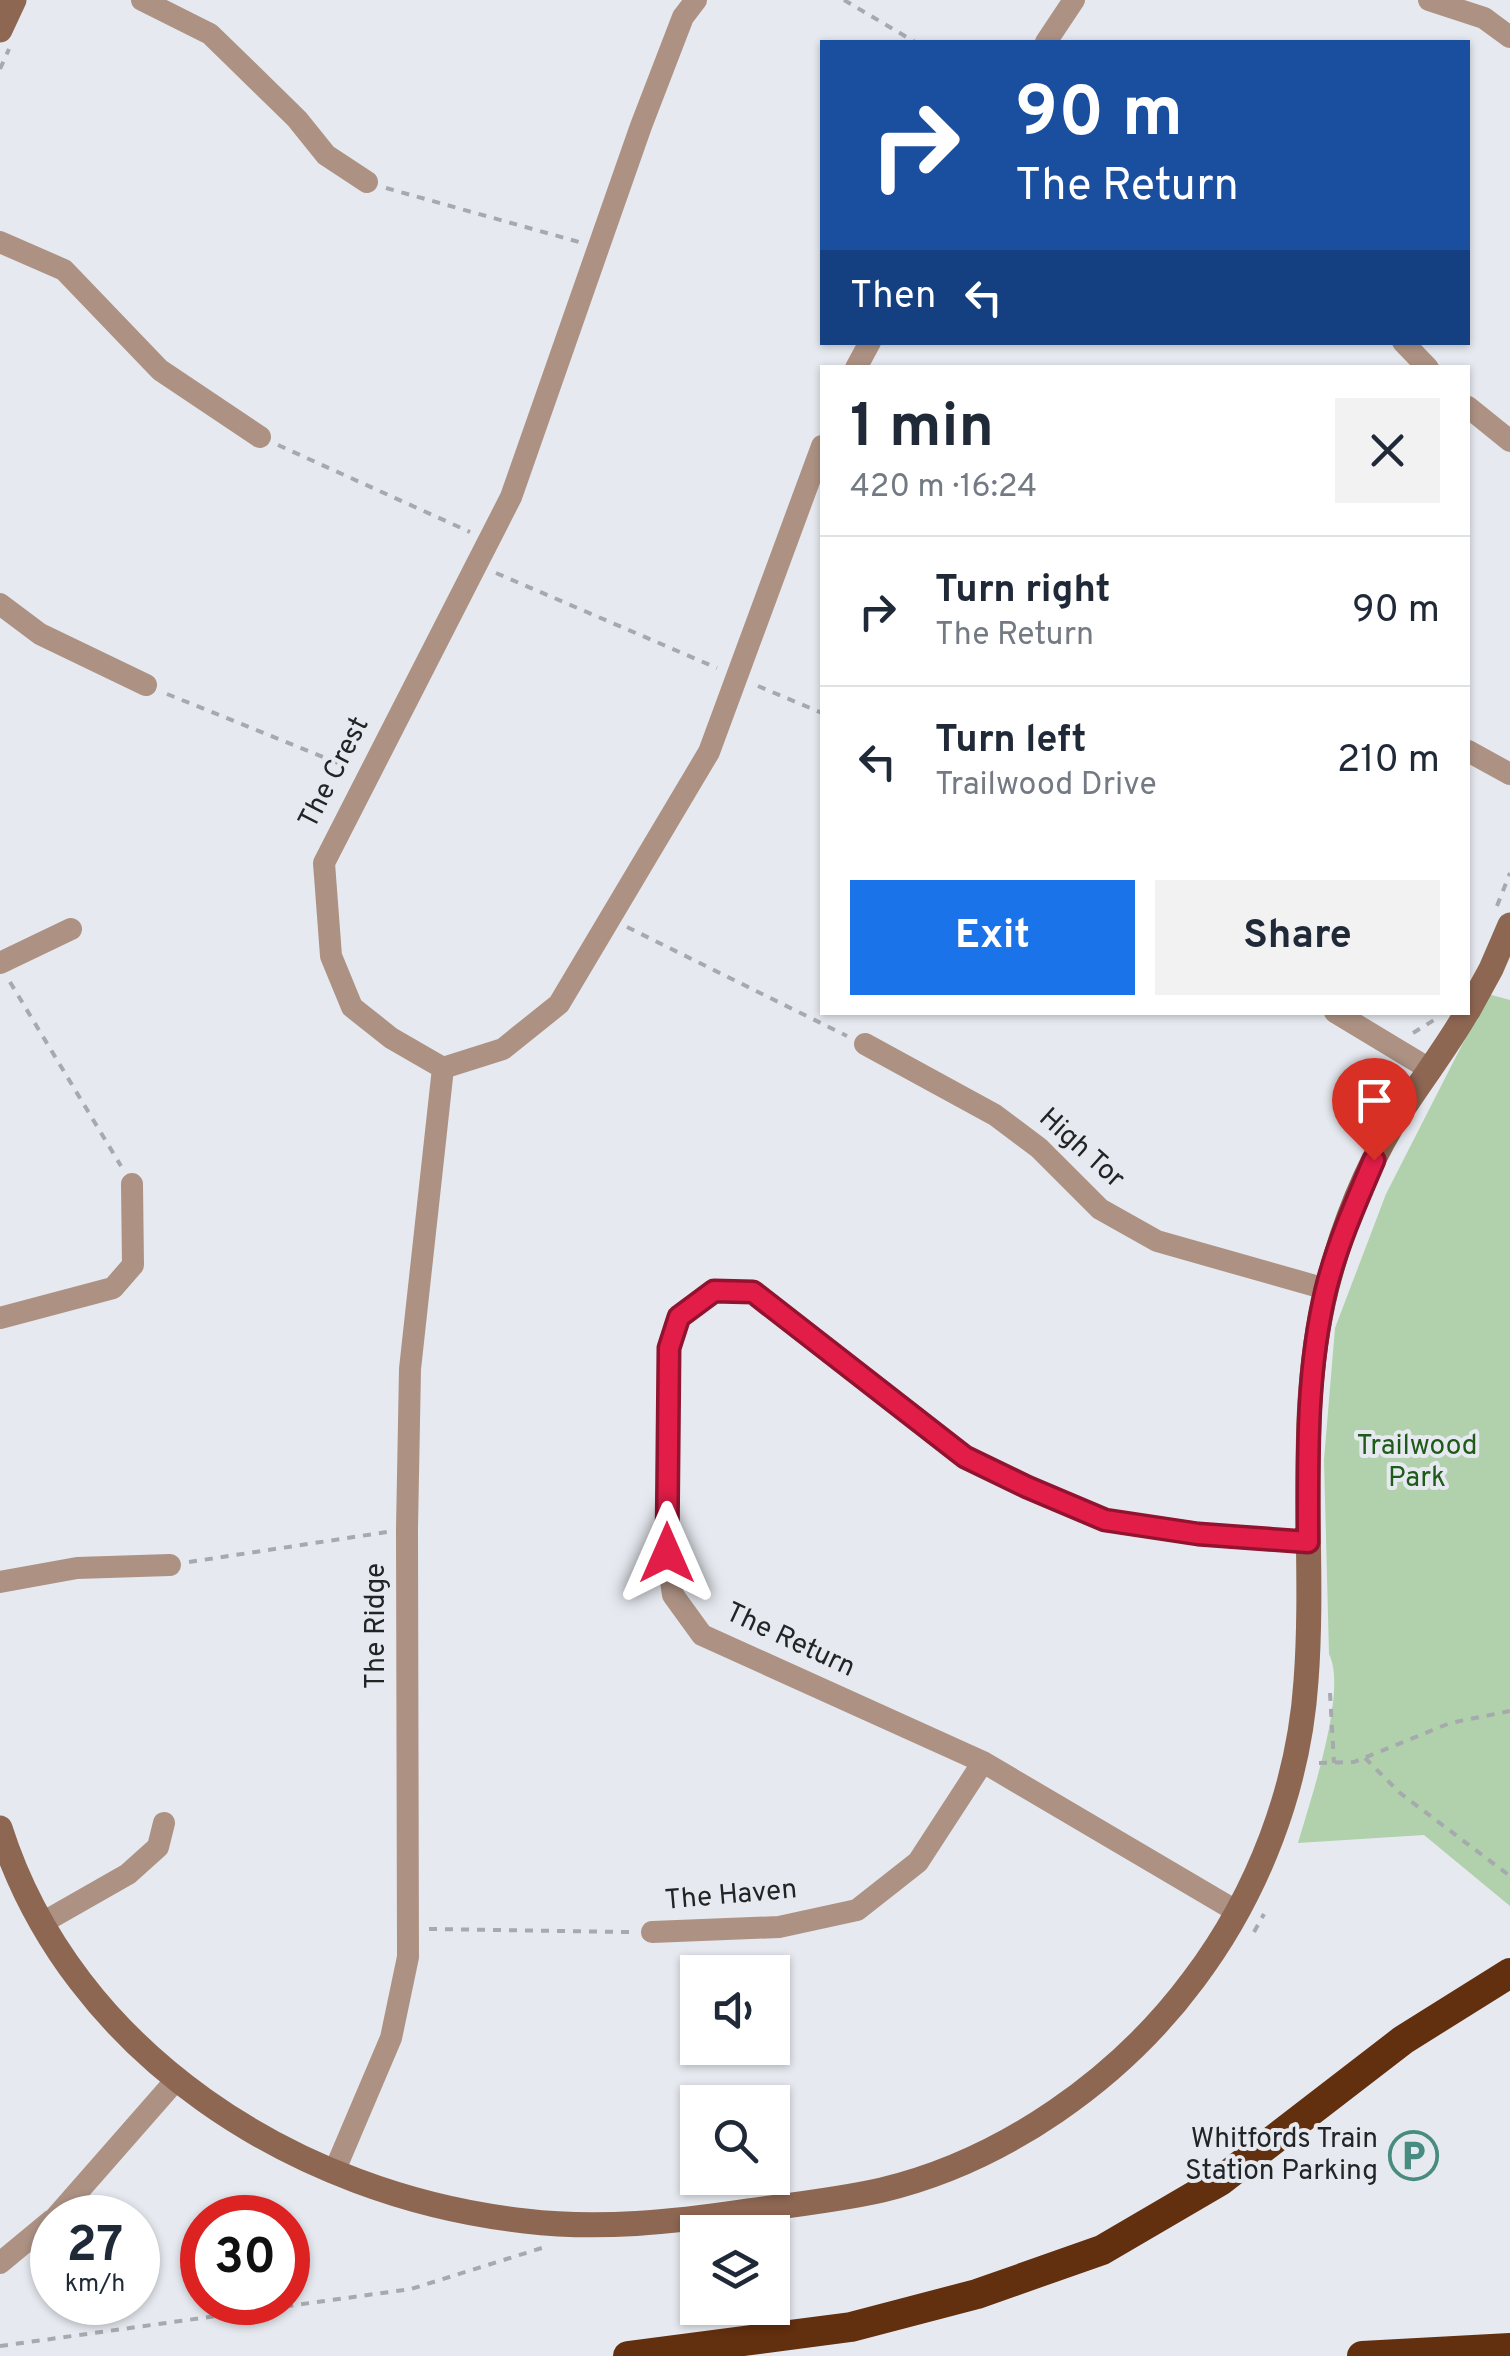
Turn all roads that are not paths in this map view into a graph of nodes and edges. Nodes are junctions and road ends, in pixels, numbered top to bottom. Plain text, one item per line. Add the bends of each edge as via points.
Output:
1 (14, 0) edge
2 (142, 0) edge
3 (696, 0) edge
4 (1074, 0) edge
5 (1429, 0) edge
6 (0, 30) edge
7 (1510, 37) edge
8 (1047, 40) edge
9 (367, 182) road end
10 (0, 242) edge
11 (1406, 345) edge
12 (1425, 365) edge
13 (1470, 409) edge
14 (260, 436) road end
15 (1510, 441) edge
16 (820, 452) edge
17 (0, 604) edge
18 (146, 685) road end
19 (1470, 752) edge
20 (1510, 774) edge
21 (1510, 925) edge
22 (71, 929) dead end
23 (5, 972) edge
24 (1470, 1007) edge
25 (1340, 1015) edge
26 (1465, 1015) edge
27 (865, 1044) road end
28 (444, 1068) junction
29 (1431, 1070) junction
30 (132, 1184) road end
31 (1326, 1289) junction
32 (0, 1318) edge
33 (1308, 1542) junction
34 (170, 1565) road end
35 (0, 1582) edge
36 (984, 1762) junction
37 (164, 1822) dead end
38 (1, 1837) edge
39 (1236, 1911) junction
40 (42, 1922) junction
41 (652, 1932) road end
42 (1510, 1973) edge
43 (1510, 1982) edge
44 (1470, 1997) junction
45 (176, 2080) junction
46 (334, 2172) junction
47 (75, 2195) edge
48 (30, 2239) edge
49 (0, 2263) edge
50 (1510, 2348) edge
51 (628, 2356) edge
52 (1362, 2356) edge

1 - 6 street
2 - 9 street via 210,34 326,155
3 - 28 street, The Crest via 683,17 511,496 324,863 331,956 352,1007
4 - 8 street
5 - 7 street via 1484,18
10 - 14 street via 64,270 160,370
11 - 12 street
13 - 15 street
16 - 28 street via 709,752 559,1004 502,1048
17 - 18 street via 40,634
19 - 20 street
21 - 24 street
22 - 23 street
25 - 29 street
26 - 29 street
27 - 31 street, High Tor via 995,1114 1100,1209 1157,1241
28 - 46 street, The Ridge via 410,1369 405,1984 391,2038
29 - 31 street via 1374,1160
30 - 32 street via 133,1264 113,1288
31 - 33 street via 1310,1396
33 - 36 street, The Return via 1105,1520 965,1457 753,1292 714,1291 679,1317 669,1348 667,1553 673,1594 702,1635
33 - 39 street via 1306,1683 1296,1756 1274,1830
34 - 35 street via 77,1568
36 - 39 street, The Return
36 - 41 street, The Haven via 918,1862 856,1910 780,1927
37 - 40 street via 158,1846 128,1874
38 - 40 street
39 - 46 street via 1162,2019 1085,2088 998,2146 887,2188 676,2221 576,2225 461,2211
40 - 45 street via 93,1998
42 - 44 highway
43 - 44 highway
44 - 51 highway via 1403,2040 1220,2181 1102,2250 978,2294 851,2327
45 - 46 street via 251,2131
45 - 47 street
48 - 49 street
50 - 52 highway

